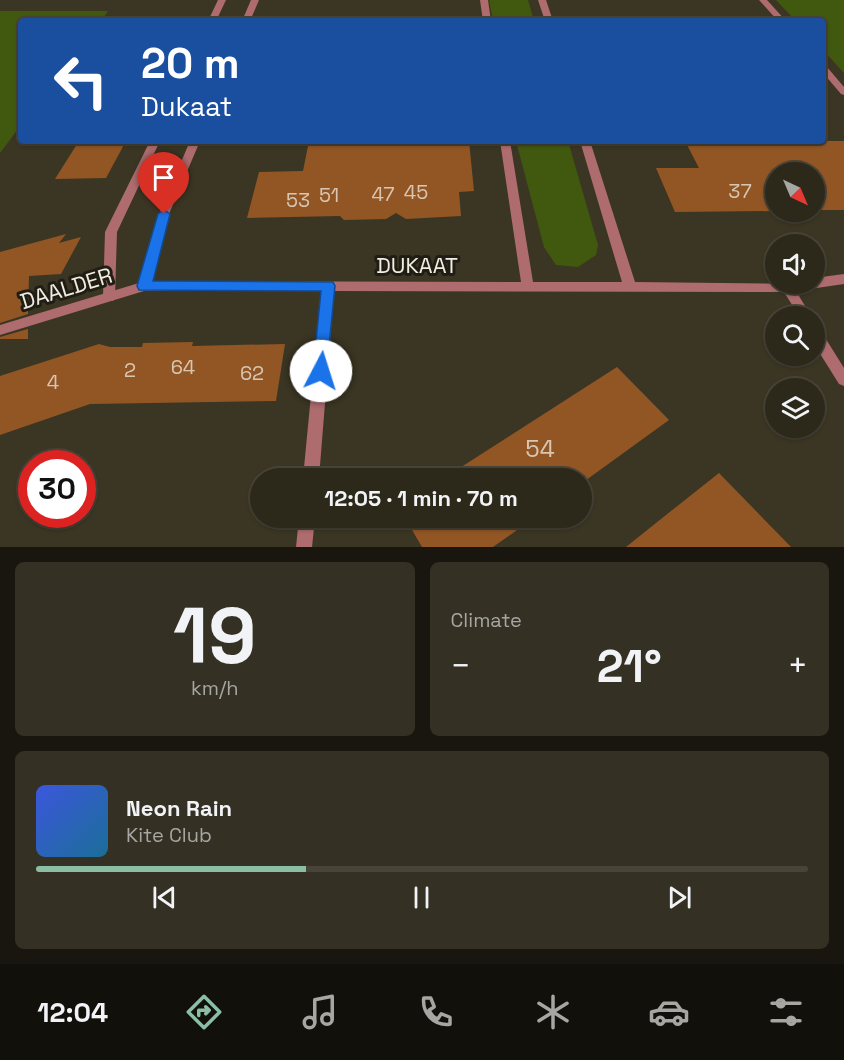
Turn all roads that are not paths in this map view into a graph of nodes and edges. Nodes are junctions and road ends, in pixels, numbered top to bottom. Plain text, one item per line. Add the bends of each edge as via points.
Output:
1 (222, 0) edge
2 (255, 0) edge
3 (484, 0) edge
4 (542, 0) edge
5 (763, 0) edge
6 (213, 18) edge
7 (247, 18) edge
8 (487, 18) edge
9 (548, 18) edge
10 (779, 18) edge
11 (826, 71) edge
12 (844, 92) edge
13 (154, 144) edge
14 (194, 144) edge
15 (505, 144) edge
16 (586, 144) edge
17 (844, 279) edge
18 (825, 282) edge
19 (144, 286) junction
20 (328, 286) junction
21 (528, 286) junction
22 (630, 287) junction
23 (765, 287) edge
24 (109, 297) junction
25 (0, 330) edge
26 (825, 350) edge
27 (844, 380) edge
28 (312, 468) edge
29 (306, 528) edge
30 (304, 547) edge

1 - 6 street
2 - 7 street
3 - 8 street
4 - 9 street
5 - 10 street
11 - 12 street
13 - 24 street via 111,232
14 - 19 street via 164,214
15 - 21 street
16 - 22 street
17 - 18 street, DUKAAT
19 - 20 street, DUKAAT
19 - 24 street, DAALDER
20 - 21 street, DUKAAT
20 - 28 street
21 - 22 street, DUKAAT
22 - 23 street, DUKAAT
24 - 25 street, DAALDER
26 - 27 street
29 - 30 street

